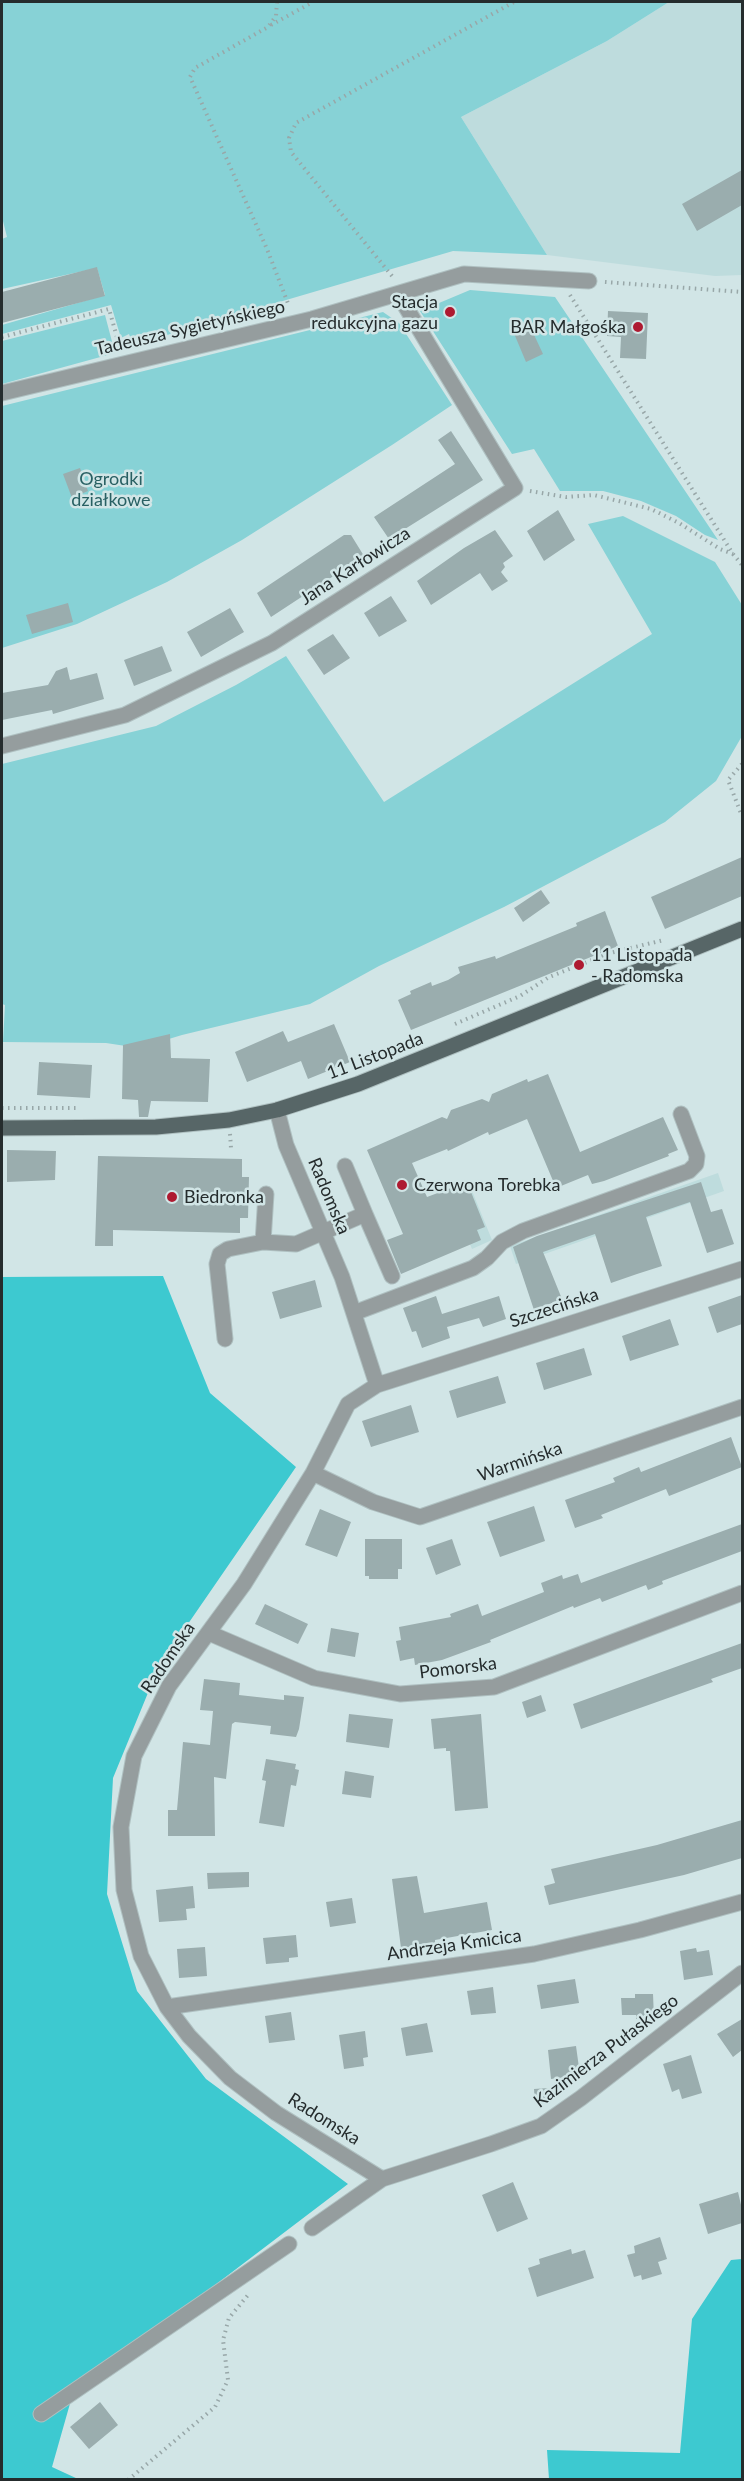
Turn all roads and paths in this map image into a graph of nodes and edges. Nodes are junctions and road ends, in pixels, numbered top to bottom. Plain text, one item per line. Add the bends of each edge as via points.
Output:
1 (277, 2) edge
2 (313, 2) edge
3 (514, 2) edge
4 (268, 27) junction
5 (392, 276) dead end
6 (560, 279) junction
7 (590, 280) joint
8 (742, 292) edge
9 (398, 294) junction
10 (289, 306) dead end
11 (2, 337) edge
12 (125, 363) junction
13 (2, 393) edge
14 (515, 488) junction
15 (734, 554) junction
16 (742, 565) edge
17 (2, 746) edge
18 (742, 764) edge
19 (742, 816) edge
20 (742, 930) edge
21 (674, 937) dead end
22 (453, 1025) dead end
23 (2, 1108) edge
24 (81, 1108) dead end
25 (277, 1110) junction
26 (681, 1114) dead end
27 (2, 1128) edge
28 (345, 1166) dead end
29 (266, 1194) dead end
30 (365, 1214) junction
31 (323, 1233) junction
32 (263, 1242) junction
33 (742, 1269) edge
34 (392, 1276) dead end
35 (354, 1313) junction
36 (225, 1340) dead end
37 (377, 1385) junction
38 (742, 1407) edge
39 (313, 1473) junction
40 (742, 1593) edge
41 (209, 1633) junction
42 (742, 1902) edge
43 (742, 1973) edge
44 (167, 2007) junction
45 (382, 2179) junction
46 (312, 2228) dead end
47 (289, 2244) dead end
48 (251, 2290) dead end
49 (41, 2415) dead end
50 (128, 2480) edge

1 - 4 path via 276,16
2 - 4 path
3 - 5 path via 296,123 289,138 291,152
4 - 10 path via 195,68 190,77
6 - 7 street, Tadeusza Sygietyńskiego
6 - 9 street, Tadeusza Sygietyńskiego via 464,274
6 - 15 path
7 - 8 path
9 - 12 street, Tadeusza Sygietyńskiego via 312,319
9 - 14 street
11 - 12 path via 109,309
12 - 13 street, Tadeusza Sygietyńskiego
14 - 15 path via 566,498 594,495 651,509
14 - 17 street, Jana Karłowicza via 272,643 125,715
15 - 16 path
18 - 19 path via 728,780
20 - 25 main road, 11 Listopada via 369,1080
21 - 22 path via 610,953 549,977 520,996
23 - 24 path
25 - 27 main road, 11 Listopada via 229,1120 156,1127
25 - 31 street, Radomska via 286,1145
26 - 35 street via 697,1156 689,1171 523,1231 502,1242 473,1268
28 - 30 street
29 - 32 street
30 - 31 street
30 - 34 street
31 - 32 street via 296,1244
31 - 35 street, Radomska
32 - 36 street via 228,1248 220,1254 217,1264
33 - 37 street, Szczecińska
35 - 37 street, Radomska
37 - 39 street, Radomska via 348,1404
38 - 39 street, Warmińska via 420,1517 373,1502
39 - 41 street, Radomska
40 - 41 street, Pomorska via 494,1687 399,1694 314,1678
41 - 44 street, Radomska via 169,1686 134,1756 121,1827 124,1890 135,1934 141,1956
42 - 44 street, Andrzeja Kmicica via 534,1953
43 - 45 street, Kazimierza Pułaskiego via 541,2126
44 - 45 street, Radomska via 230,2078
45 - 46 street, Kazimierza Pułaskiego
47 - 49 street
48 - 50 path via 229,2318 224,2340 228,2380 215,2406

